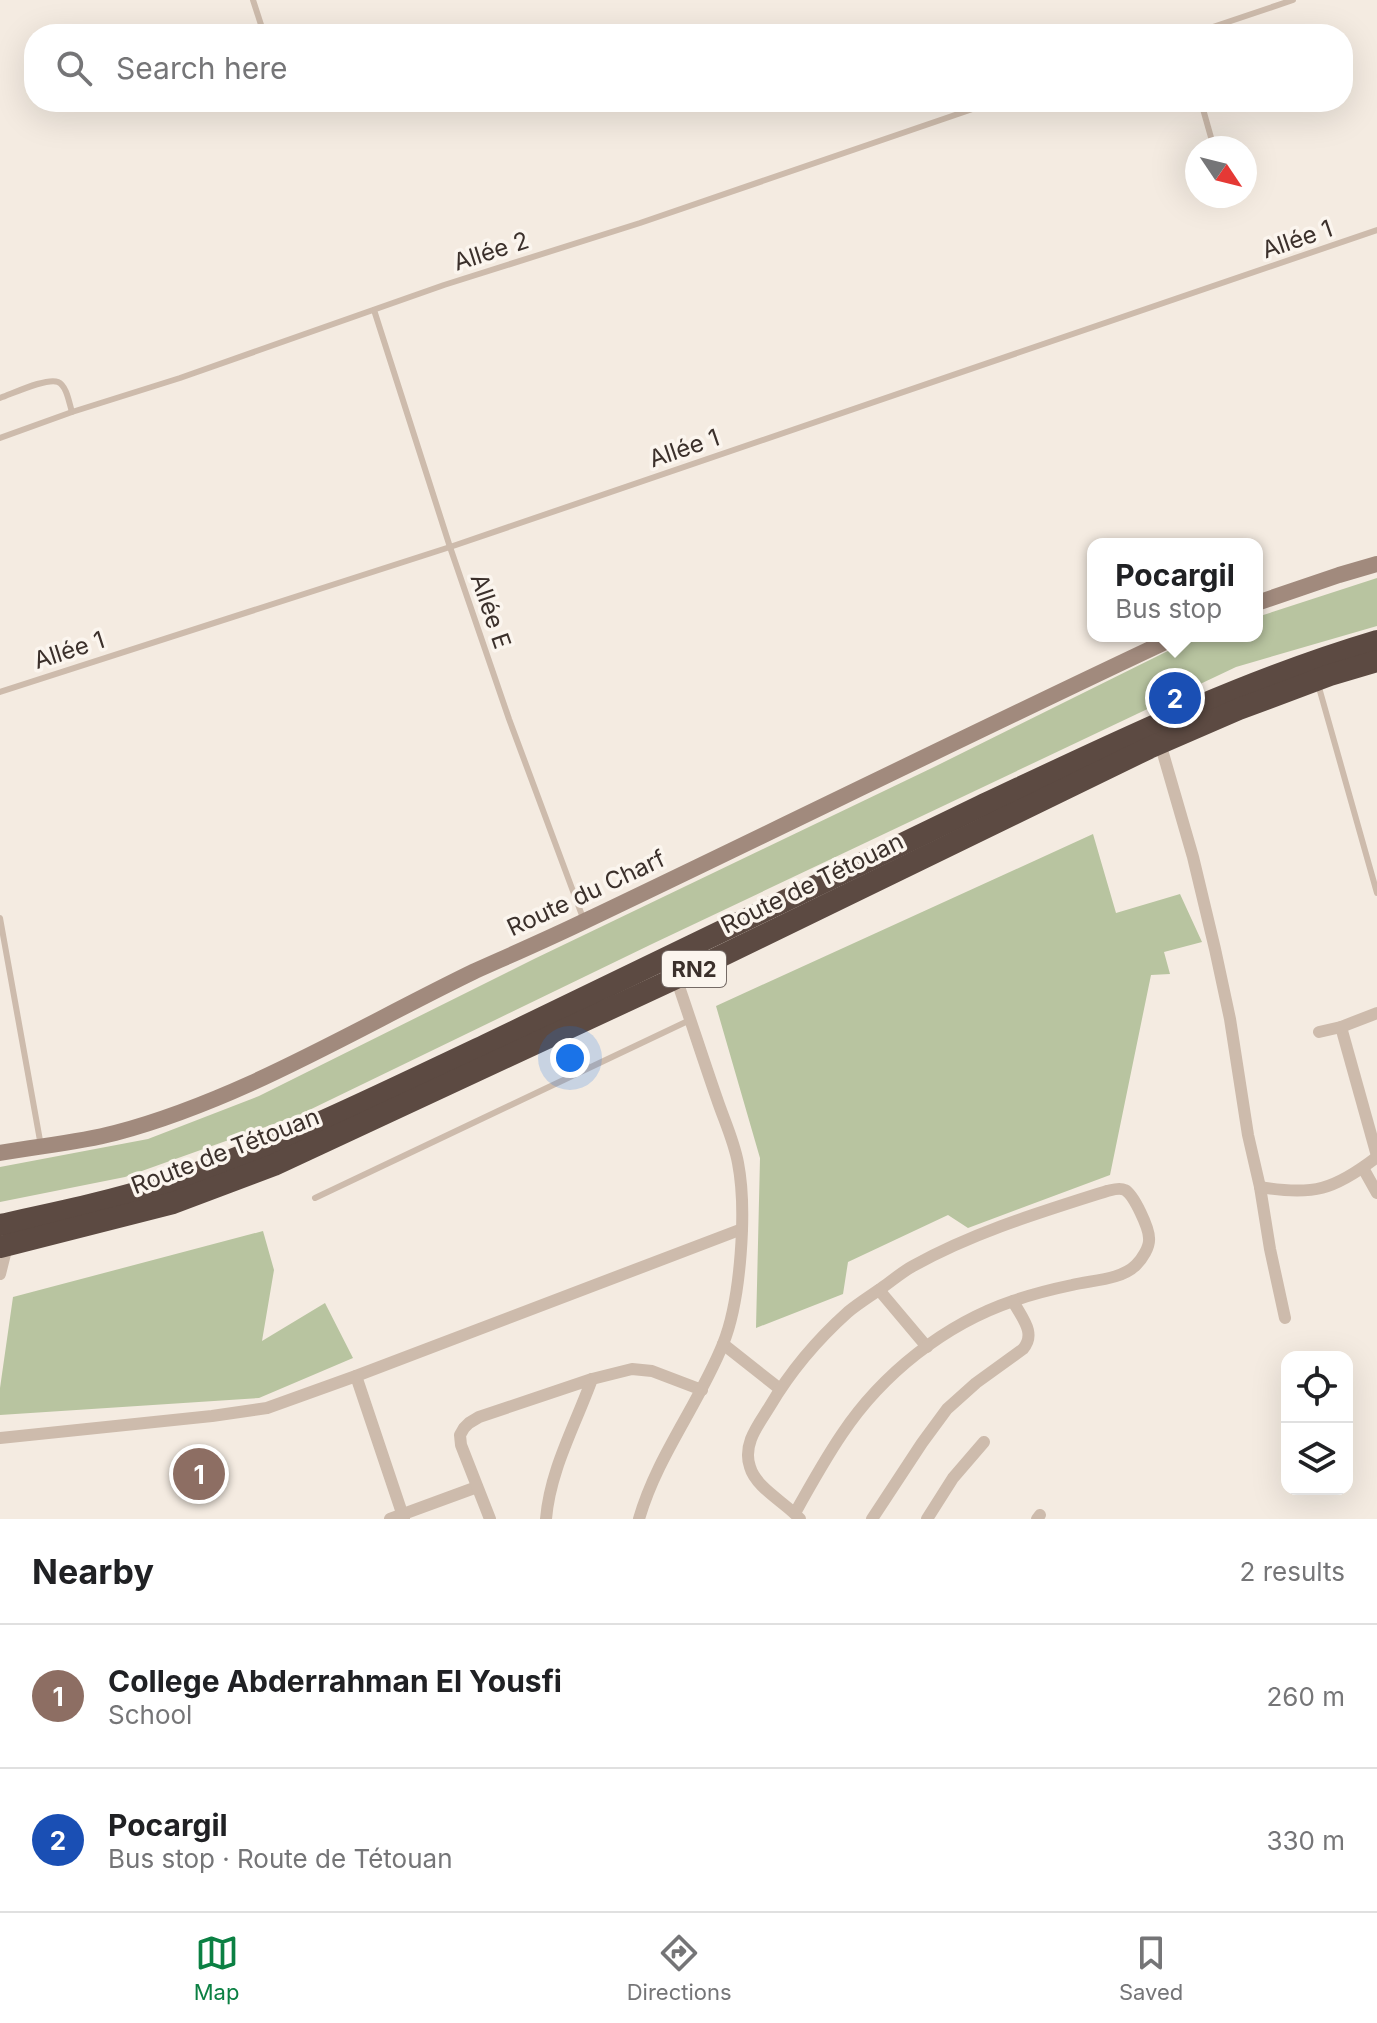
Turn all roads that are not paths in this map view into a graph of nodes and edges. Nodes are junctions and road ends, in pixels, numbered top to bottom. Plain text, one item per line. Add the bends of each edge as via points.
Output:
1 (253, 0) edge
2 (1293, 0) edge
3 (261, 24) edge
4 (1222, 24) edge
5 (964, 112) edge
6 (1204, 112) edge
7 (1211, 136) edge
8 (1377, 230) edge
9 (374, 310) junction
10 (0, 398) edge
11 (72, 412) junction
12 (0, 438) edge
13 (450, 547) junction
14 (1377, 564) edge
15 (1263, 601) edge
16 (1377, 641) edge
17 (1165, 642) edge
18 (1377, 661) edge
19 (1317, 680) junction
20 (0, 692) edge
21 (1160, 743) junction
22 (1377, 893) edge
23 (0, 918) edge
24 (584, 921) junction
25 (676, 978) junction
26 (1377, 1013) edge
27 (690, 1020) junction
28 (1341, 1027) junction
29 (1319, 1032) dead end
30 (41, 1146) junction
31 (0, 1153) edge
32 (1377, 1157) edge
33 (1363, 1168) junction
34 (1260, 1187) junction
35 (1377, 1193) edge
36 (315, 1198) dead end
37 (742, 1229) junction
38 (2, 1239) edge
39 (0, 1274) edge
40 (879, 1290) junction
41 (1013, 1301) junction
42 (1285, 1318) dead end
43 (723, 1344) junction
44 (927, 1347) junction
45 (356, 1376) junction
46 (592, 1379) junction
47 (780, 1389) junction
48 (702, 1390) junction
49 (0, 1438) edge
50 (984, 1442) dead end
51 (477, 1487) junction
52 (798, 1516) edge
53 (399, 1518) edge
54 (490, 1519) edge
55 (546, 1519) edge
56 (639, 1519) edge
57 (872, 1519) edge
58 (927, 1519) edge

1 - 3 lane
2 - 4 lane
5 - 9 lane, Allée 2
6 - 7 lane
8 - 13 lane, Allée 1
9 - 11 lane, Allée 2
9 - 13 lane, Allée E
10 - 11 lane via 55,380 65,389
11 - 12 lane, Allée 2
13 - 20 lane, Allée 1
13 - 24 lane, Allée E
14 - 15 street
16 - 38 highway, Route de Tétouan / RN2 via 1239,688 1135,733 271,1144
17 - 24 street, Route du Charf
18 - 19 highway, Route de Tétouan / RN2
19 - 21 highway, Route de Tétouan / RN2
19 - 22 lane
21 - 25 highway, Route de Tétouan / RN2
21 - 34 street via 1215,949
23 - 30 lane
24 - 30 street, Route du Charf via 220,1096 117,1132
25 - 27 street
25 - 38 highway, Route de Tétouan / RN2 via 274,1165 173,1203
26 - 28 street
27 - 36 lane
27 - 37 street via 738,1161
28 - 29 street
28 - 32 street
30 - 31 street, Route du Charf
32 - 33 street
33 - 34 street via 1314,1190
33 - 35 street
34 - 42 street
37 - 43 street
37 - 45 street
38 - 39 street
40 - 41 street via 911,1266 1034,1214 1107,1191 1129,1193 1150,1239 1135,1266 1109,1278
40 - 44 street
40 - 47 street via 825,1335
41 - 44 street
41 - 57 street via 1029,1331 1028,1342 947,1409
43 - 47 street
43 - 48 street
44 - 52 street via 863,1405
45 - 49 street via 267,1408
45 - 53 street
46 - 48 street via 632,1369
46 - 51 street via 469,1423 460,1435 461,1445
46 - 55 street via 557,1465
47 - 52 street via 748,1445 748,1458 750,1471
48 - 56 street via 659,1465
50 - 58 street
51 - 53 street
51 - 54 street

